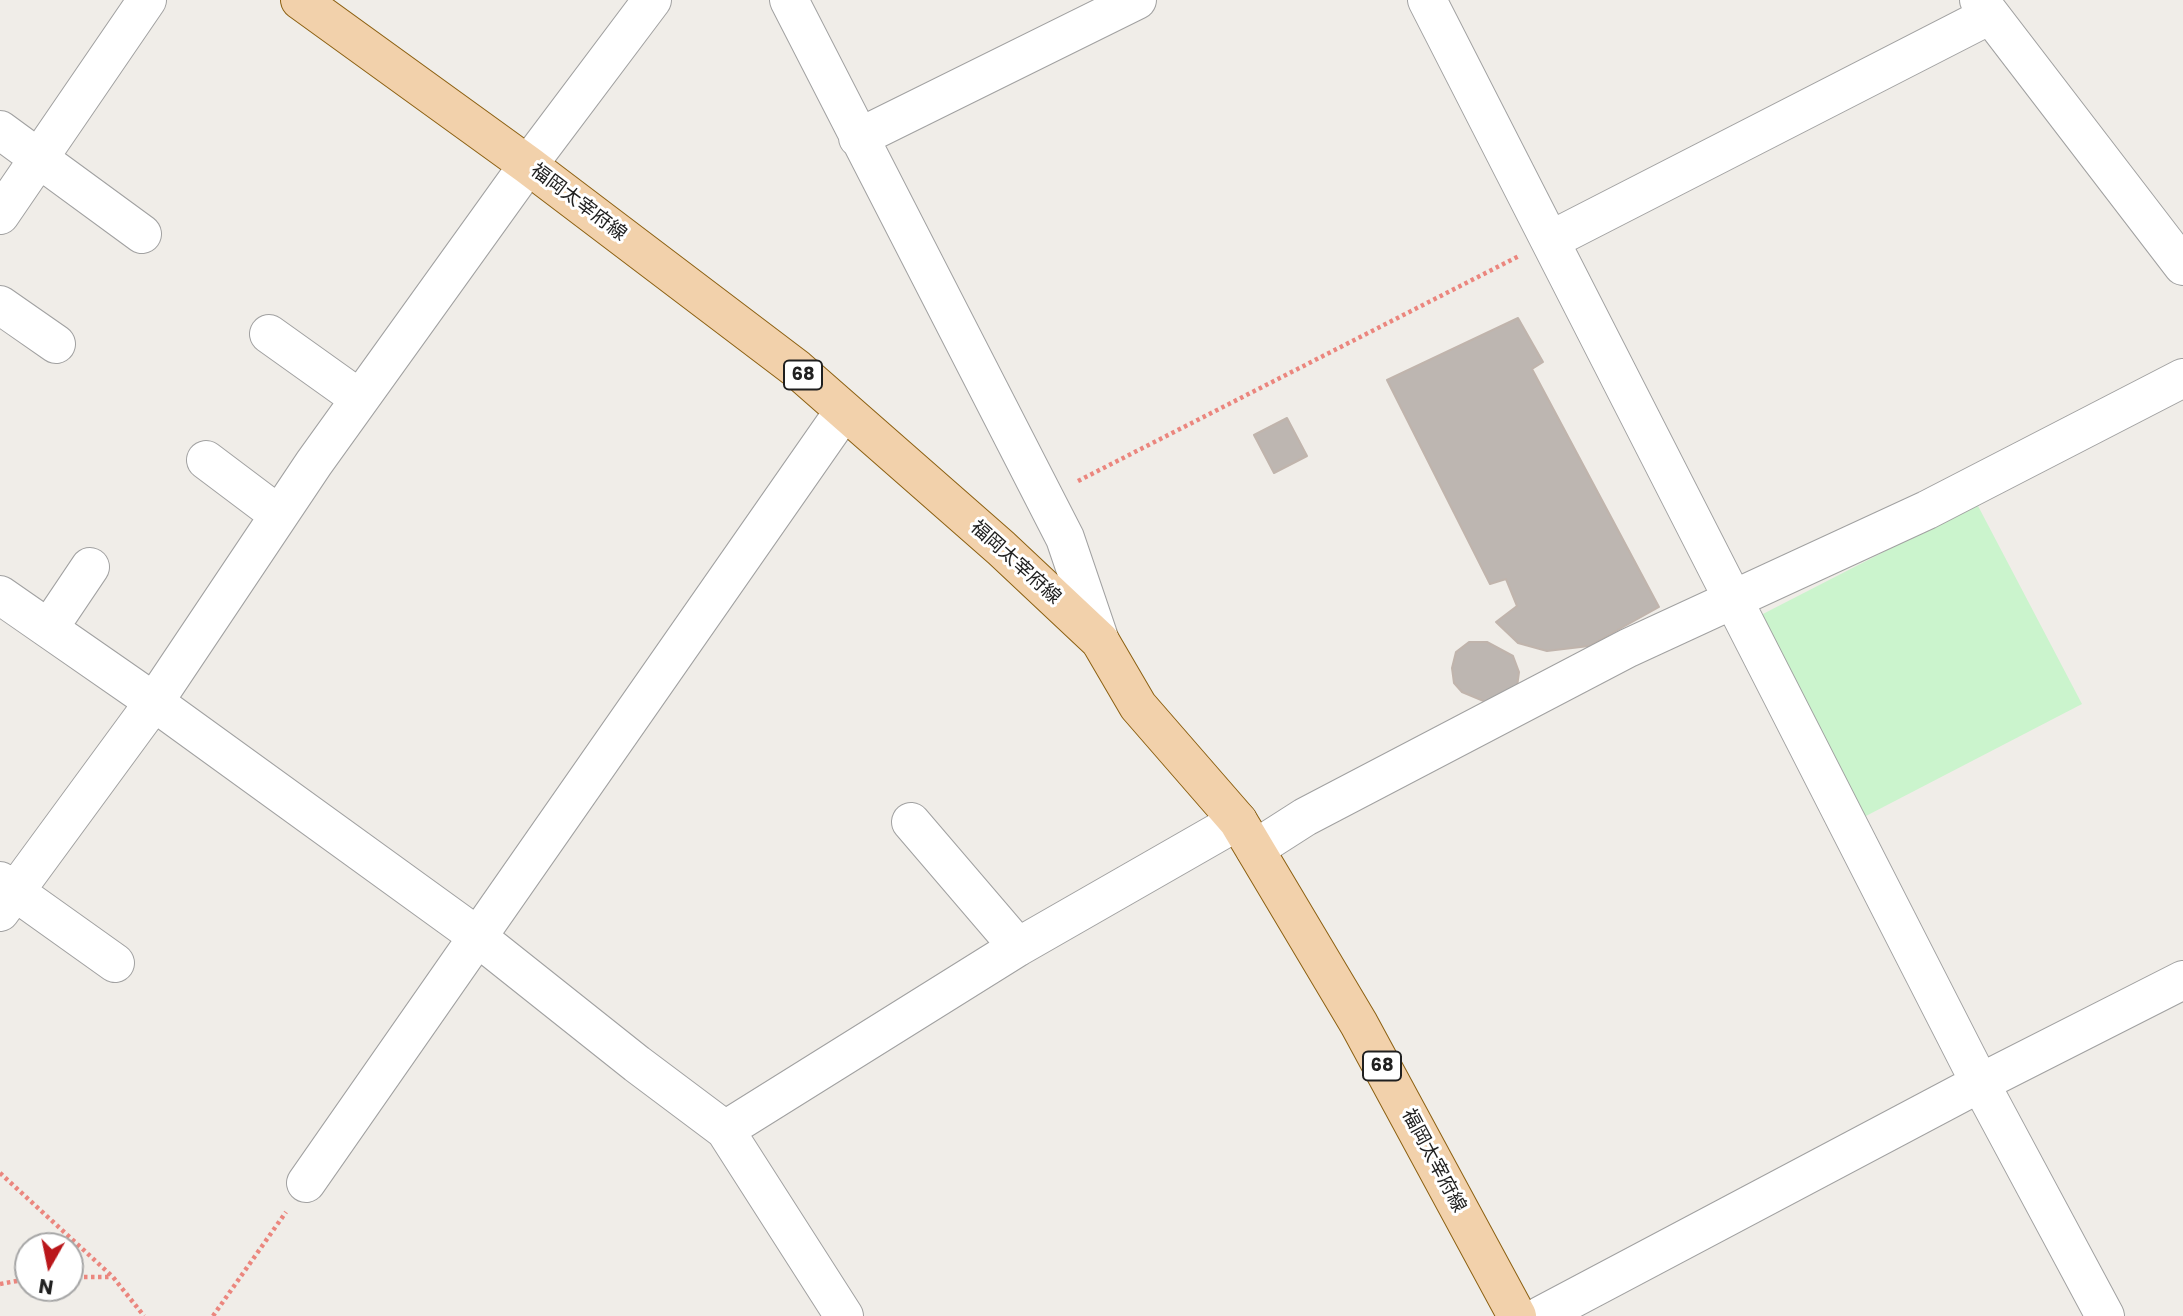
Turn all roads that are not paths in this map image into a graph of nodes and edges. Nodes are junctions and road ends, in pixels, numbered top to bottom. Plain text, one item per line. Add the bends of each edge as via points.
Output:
1 (147, 0) edge
2 (300, 0) edge
3 (652, 0) edge
4 (789, 0) edge
5 (1137, 0) edge
6 (1427, 0) edge
7 (1984, 7) edge
8 (0, 130) edge
9 (858, 138) junction
10 (39, 158) junction
11 (528, 164) junction
12 (0, 215) edge
13 (142, 234) dead end
14 (1551, 240) junction
15 (2183, 266) edge
16 (0, 305) edge
17 (269, 334) dead end
18 (57, 344) dead end
19 (2183, 378) edge
20 (360, 399) junction
21 (844, 411) junction
22 (206, 460) dead end
23 (279, 515) junction
24 (90, 566) dead end
25 (0, 594) edge
26 (1734, 598) junction
27 (48, 628) junction
28 (1100, 641) junction
29 (154, 702) junction
30 (911, 822) dead end
31 (1246, 835) junction
32 (5, 895) edge
33 (478, 938) junction
34 (1018, 947) junction
35 (116, 963) dead end
36 (2183, 980) edge
37 (1980, 1083) junction
38 (725, 1130) junction
39 (306, 1183) road end
40 (1519, 1315) edge
41 (844, 1316) edge
42 (2105, 1316) edge

1 - 10 street
2 - 11 main road, 福岡太宰府線 / 68
3 - 11 street
4 - 9 street
5 - 9 street
6 - 14 street
7 - 14 street
7 - 15 street
8 - 10 street
9 - 28 street via 1065,538
10 - 12 street
10 - 13 street
11 - 20 street
11 - 21 main road, 福岡太宰府線 / 68 via 797,369
14 - 26 street
16 - 18 street
17 - 20 street
19 - 26 street via 1927,510
20 - 23 street
21 - 28 main road, 福岡太宰府線 / 68
21 - 33 street
22 - 23 street
23 - 29 street
24 - 27 street
25 - 27 street
26 - 31 street via 1616,654 1305,817
26 - 37 street
27 - 29 street
28 - 31 main road, 福岡太宰府線 / 68 via 1138,706
29 - 32 street
29 - 33 street
30 - 34 street
31 - 34 street
31 - 40 main road, 福岡太宰府線 / 68 via 1359,1024
32 - 35 street
33 - 38 street
33 - 39 street
34 - 38 street
36 - 37 street
37 - 40 street
37 - 42 street
38 - 41 street

